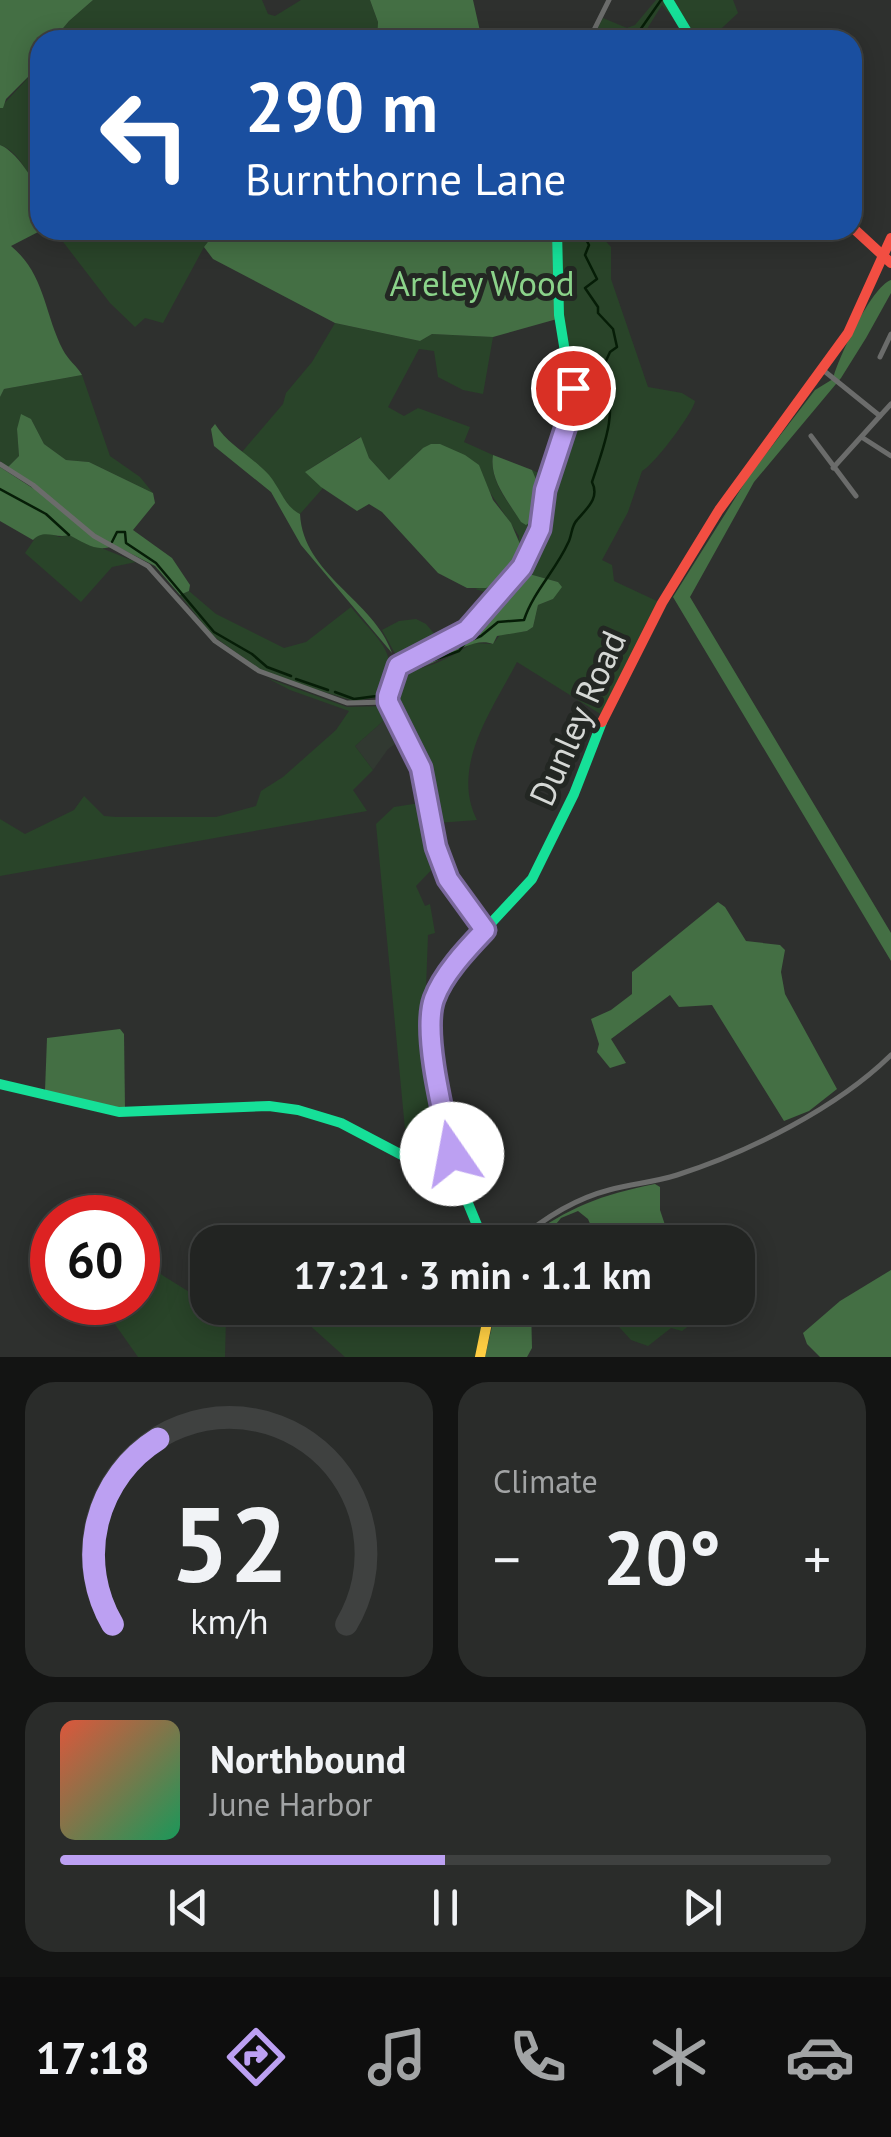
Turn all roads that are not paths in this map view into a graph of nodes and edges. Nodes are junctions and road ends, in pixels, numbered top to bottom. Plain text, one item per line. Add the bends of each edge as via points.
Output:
1 (609, 0) edge
2 (668, 0) edge
3 (594, 30) edge
4 (686, 30) edge
5 (862, 236) edge
6 (891, 238) edge
7 (557, 240) edge
8 (887, 259) edge
9 (891, 334) edge
10 (885, 353) edge
11 (823, 370) junction
12 (891, 404) edge
13 (880, 416) junction
14 (811, 436) dead end
15 (863, 438) junction
16 (891, 456) edge
17 (0, 464) edge
18 (834, 468) junction
19 (856, 496) dead end
20 (388, 702) junction
21 (485, 930) junction
22 (891, 1054) edge
23 (0, 1084) edge
24 (452, 1154) junction
25 (436, 1168) junction
26 (460, 1184) junction
27 (477, 1225) edge
28 (539, 1225) edge
29 (487, 1325) edge
30 (480, 1357) edge

1 - 3 street
2 - 4 street
5 - 8 street
6 - 8 street, Dunley Road
7 - 20 street via 559,315 573,388 540,529 522,567 473,625 398,666
8 - 11 street, Dunley Road
9 - 10 street
11 - 13 street
11 - 21 street, Dunley Road via 702,536 624,675 532,879
12 - 13 street
13 - 15 street
14 - 18 street
15 - 16 street
15 - 18 street
17 - 20 street via 94,536 148,566 216,641 259,671 347,704
18 - 19 street
20 - 21 street via 421,768 448,879
21 - 24 street, Dunley Road via 432,1007
22 - 28 street via 784,1129 680,1174 597,1194
23 - 25 street via 120,1112 285,1107 341,1122
24 - 25 street
24 - 26 street, Dunley Road
25 - 26 street
26 - 27 street, Dunley Road
29 - 30 street

